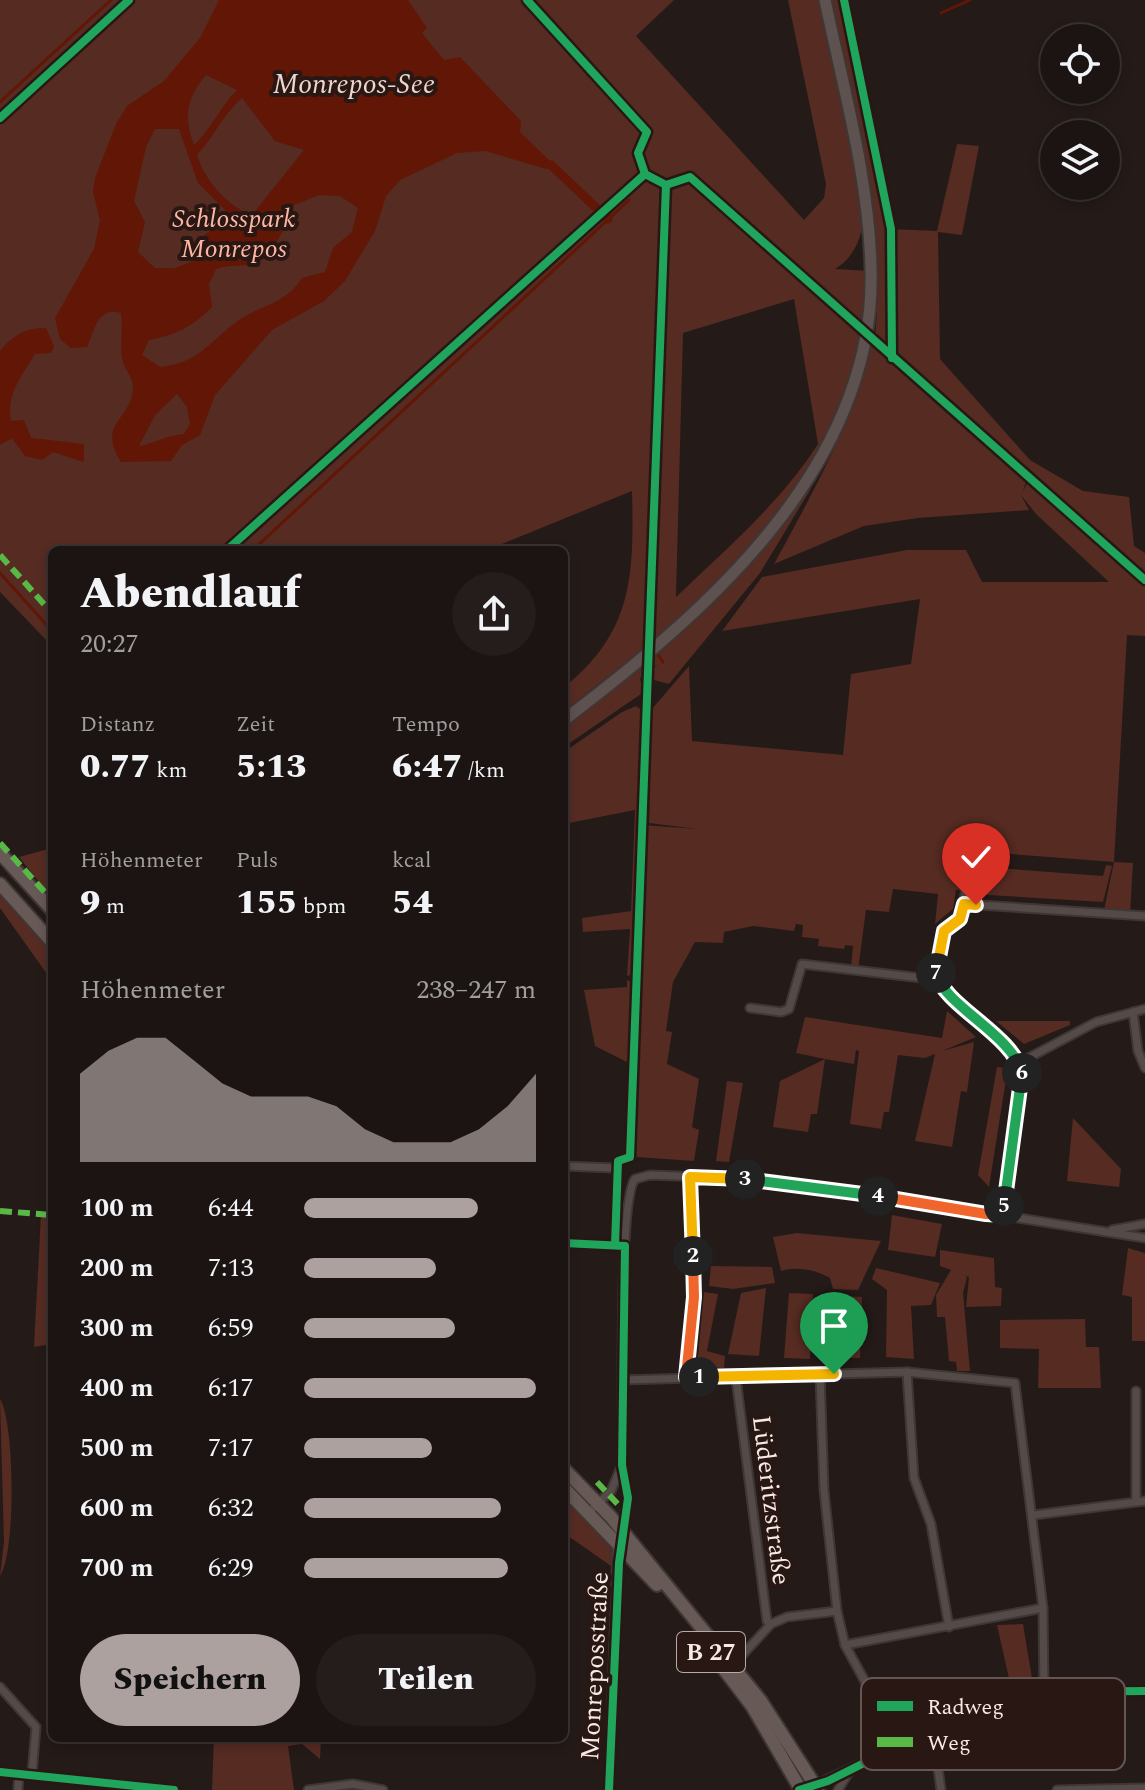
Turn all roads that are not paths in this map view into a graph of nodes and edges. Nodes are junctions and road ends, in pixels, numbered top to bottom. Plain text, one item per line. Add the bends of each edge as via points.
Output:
1 (825, 0) edge
2 (568, 717) edge
3 (971, 851) dead end
4 (0, 853) edge
5 (0, 884) edge
6 (964, 904) junction
7 (48, 906) edge
8 (1145, 916) edge
9 (48, 938) edge
10 (939, 980) junction
11 (750, 1008) dead end
12 (1145, 1009) edge
13 (1133, 1012) junction
14 (1019, 1063) junction
15 (1145, 1068) edge
16 (568, 1166) edge
17 (614, 1168) dead end
18 (690, 1177) junction
19 (1002, 1215) junction
20 (1145, 1224) edge
21 (1107, 1232) junction
22 (1145, 1238) edge
23 (568, 1243) edge
24 (625, 1246) junction
25 (907, 1372) junction
26 (820, 1375) junction
27 (686, 1377) junction
28 (736, 1378) junction
29 (623, 1380) junction
30 (1136, 1391) dead end
31 (568, 1473) edge
32 (568, 1492) edge
33 (1141, 1501) edge
34 (598, 1503) junction
35 (588, 1513) junction
36 (1034, 1515) junction
37 (617, 1543) junction
38 (1043, 1608) junction
39 (837, 1611) junction
40 (771, 1624) junction
41 (949, 1627) junction
42 (845, 1645) junction
43 (733, 1665) junction
44 (863, 1678) edge
45 (1044, 1678) edge
46 (0, 1687) edge
47 (1125, 1691) edge
48 (1145, 1691) edge
49 (861, 1766) edge
50 (938, 1770) edge
51 (0, 1772) edge
52 (849, 1772) junction
53 (19, 1773) junction
54 (32, 1774) junction
55 (817, 1788) edge
56 (1145, 1788) edge
57 (18, 1790) edge
58 (160, 1790) edge
59 (174, 1790) edge
60 (308, 1790) edge
61 (383, 1790) edge
62 (609, 1790) edge
63 (801, 1790) edge
64 (838, 1790) edge
65 (941, 1790) edge
66 (1057, 1790) edge

1 - 2 main road via 869,226 865,352 835,434 776,522 670,635
3 - 6 street
4 - 7 main road
5 - 9 main road
6 - 8 street
6 - 10 street via 960,919 944,931
10 - 11 street via 802,964 789,1009
10 - 14 street
12 - 13 street
13 - 14 street via 1087,1026
13 - 15 street
14 - 19 street via 1023,1083
16 - 17 street
18 - 19 street via 758,1179
18 - 24 street via 635,1179 629,1191
18 - 27 street via 695,1277
19 - 21 street
20 - 21 street
21 - 22 street
23 - 24 street
24 - 29 street
25 - 26 street
25 - 36 street via 1015,1383
25 - 41 street via 914,1478 931,1524
26 - 28 street
26 - 39 street via 824,1490
27 - 28 street
27 - 29 street
28 - 40 street, Lüderitzstraße
29 - 34 street via 622,1465 611,1491
30 - 33 street
31 - 34 main road, B 27
32 - 35 main road, B 27
33 - 36 street
34 - 35 street
34 - 43 main road, B 27
35 - 37 main road, B 27
36 - 38 street
37 - 62 street, Monreposstraße
37 - 63 main road, B 27 via 729,1673
38 - 41 street
38 - 45 street
39 - 40 street, Lüderitzstraße
39 - 42 street
40 - 43 street, Lüderitzstraße
41 - 42 street
42 - 44 street
43 - 55 main road, B 27 via 779,1725
46 - 54 street via 36,1727
47 - 48 street
49 - 52 street
50 - 65 street
51 - 53 street
52 - 55 street
52 - 64 street
53 - 54 street
53 - 57 street
54 - 58 street
56 - 66 street
58 - 59 street
60 - 61 street via 353,1784

